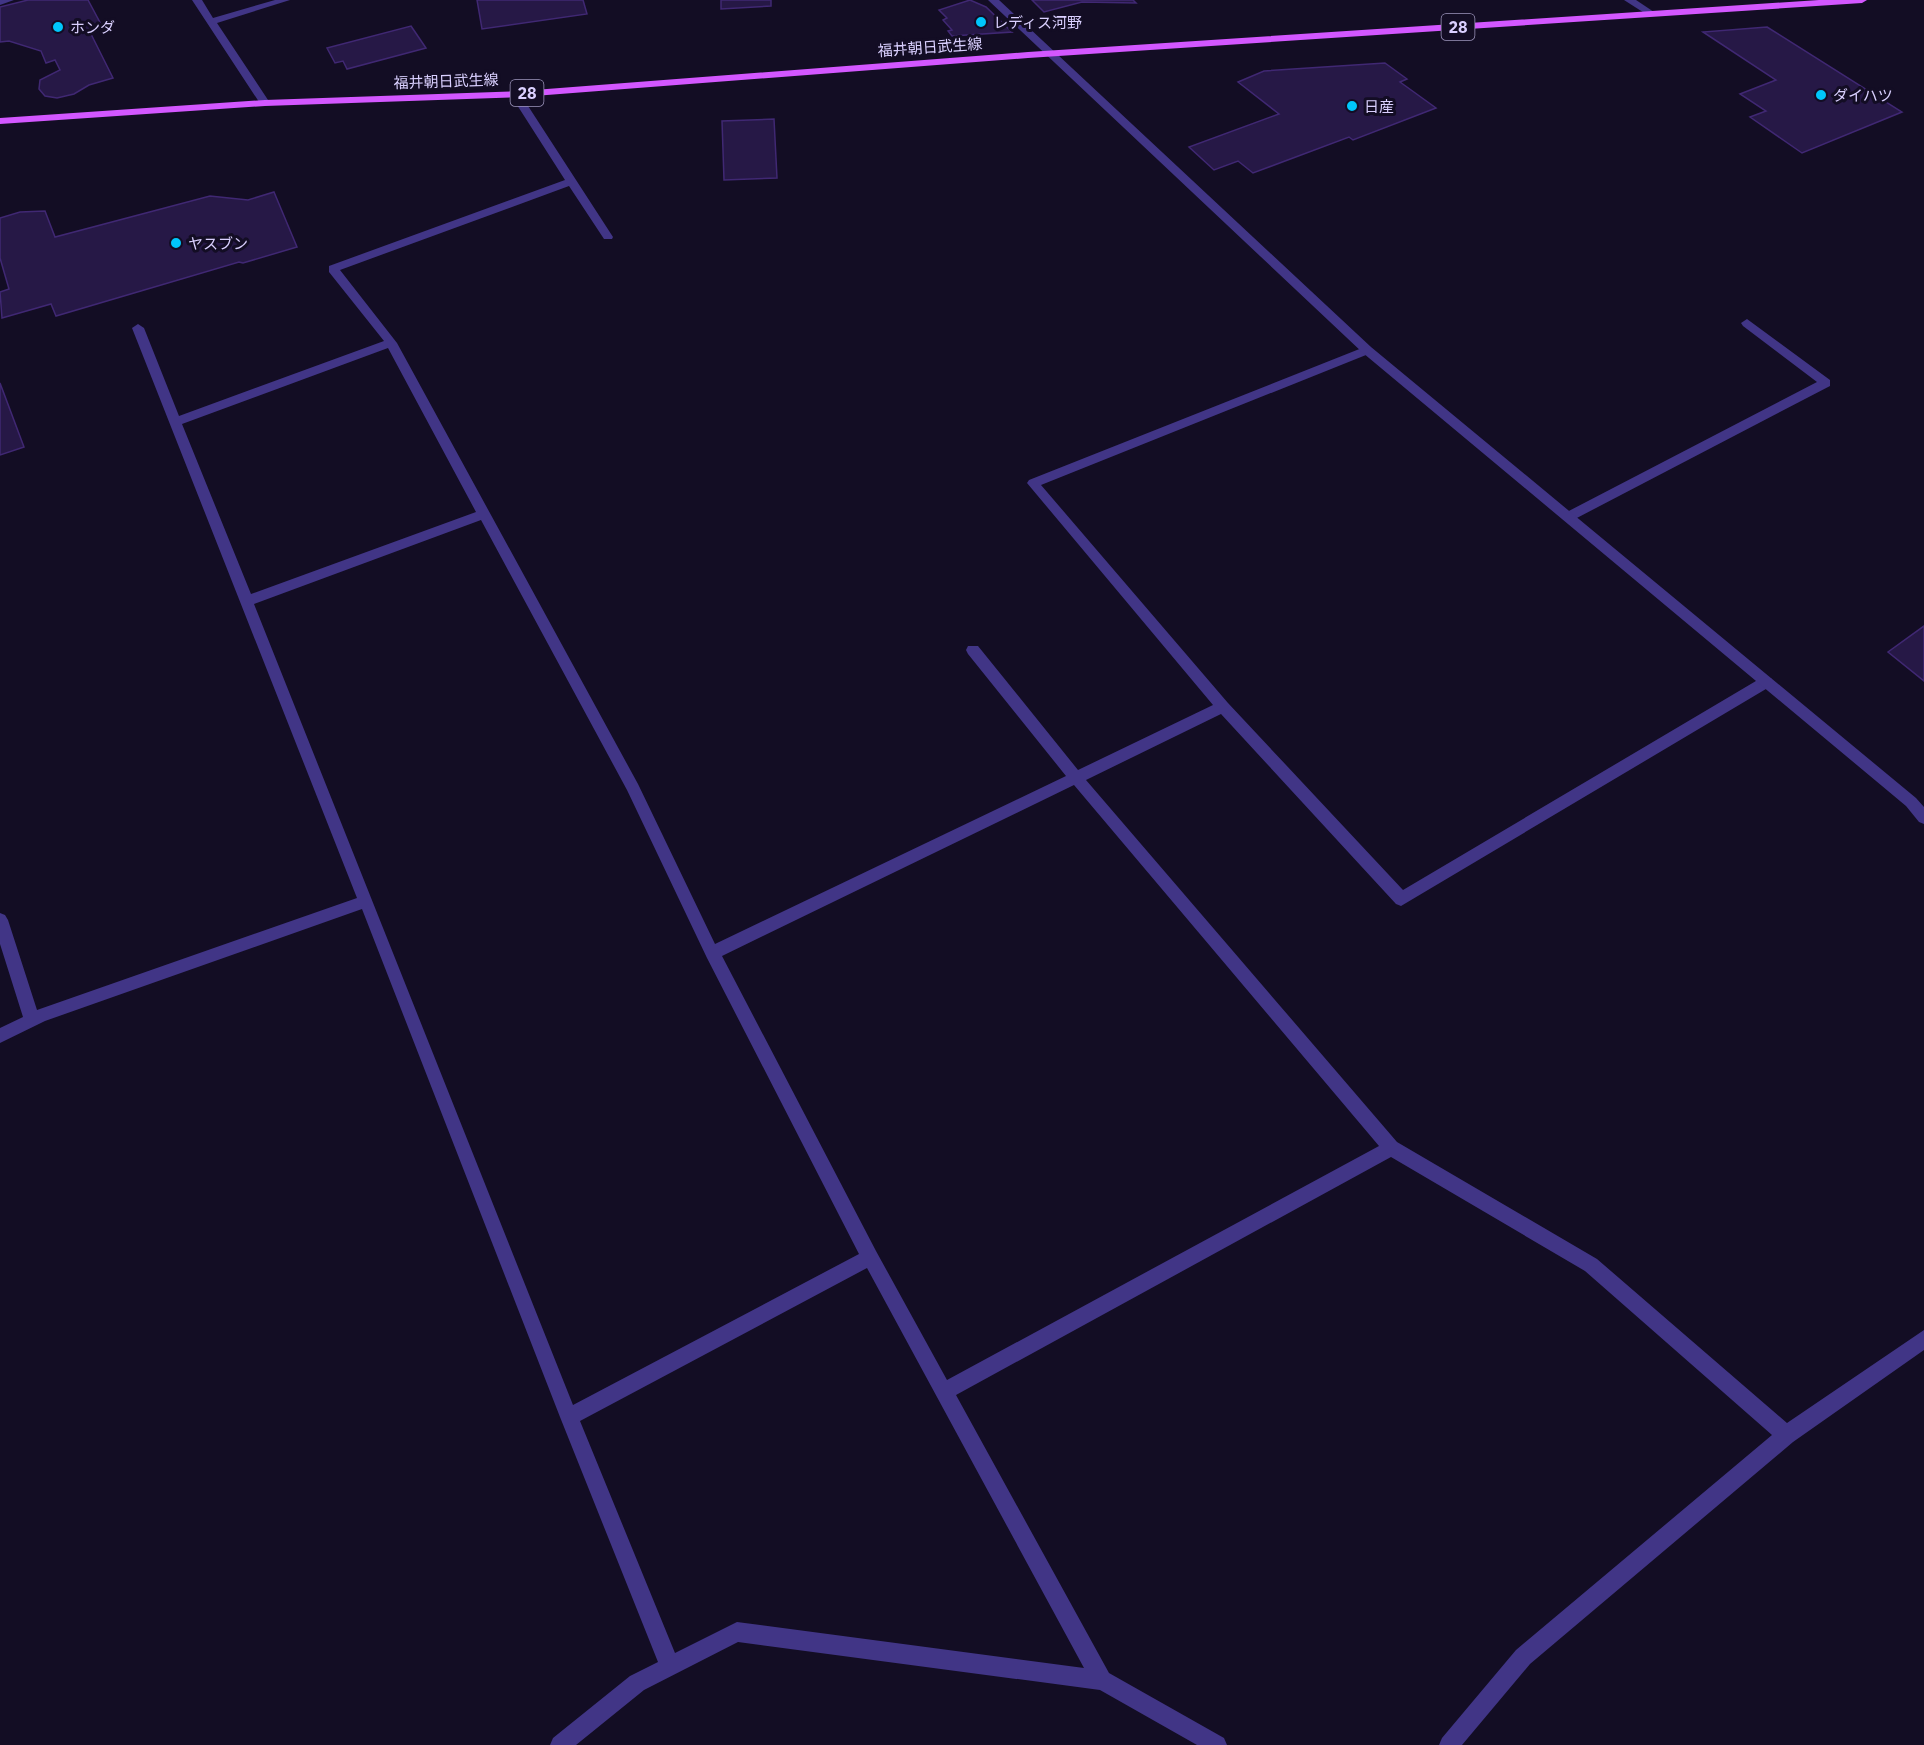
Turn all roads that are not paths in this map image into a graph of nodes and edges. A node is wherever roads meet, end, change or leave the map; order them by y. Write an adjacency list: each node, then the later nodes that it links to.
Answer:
1 (9, 0): 7 (street)
2 (197, 0): 9 (street)
3 (285, 0): 9 (street)
4 (993, 0): 10 (street)
5 (1629, 0): 8 (street)
6 (1862, 0): 8 (main road, 福井朝日武生線 / 28)
7 (0, 2)
8 (1652, 14): 10 (main road, 福井朝日武生線 / 28)
9 (212, 21): 12 (street)
10 (1053, 53): 11 (main road, 福井朝日武生線 / 28); 19 (street)
11 (515, 94): 12 (main road, 福井朝日武生線 / 28); 14 (street)
12 (265, 103): 13 (main road, 福井朝日武生線 / 28)
13 (0, 121)
14 (572, 181): 15 (street); 18 (street)
15 (608, 237)
16 (1747, 323): 22 (street)
17 (138, 328): 20 (street)
18 (391, 343): 20 (street); 21 (street)
19 (1367, 350): 22 (street); 26 (street)
20 (176, 422): 23 (street)
21 (483, 514): 23 (street); 31 (street)
22 (1568, 516): 25 (street)
23 (247, 601): 29 (street)
24 (973, 650): 27 (street)
25 (1766, 682): 26 (street); 28 (street)
26 (1223, 707): 27 (street)
27 (1076, 778): 31 (street); 34 (street)
28 (1924, 818)
29 (366, 901): 32 (street); 38 (street)
30 (0, 920): 32 (street)
31 (711, 953): 35 (street)
32 (32, 1020): 33 (street)
33 (0, 1036)
34 (1391, 1148): 37 (street); 39 (street)
35 (870, 1257): 37 (street); 38 (street)
36 (1924, 1339): 39 (street)
37 (944, 1392): 41 (street)
38 (569, 1416): 40 (street)
39 (1786, 1435): 44 (street)
40 (670, 1666): 41 (street); 42 (street)
41 (1102, 1680): 43 (street)
42 (560, 1745)
43 (1217, 1745)
44 (1449, 1745)

